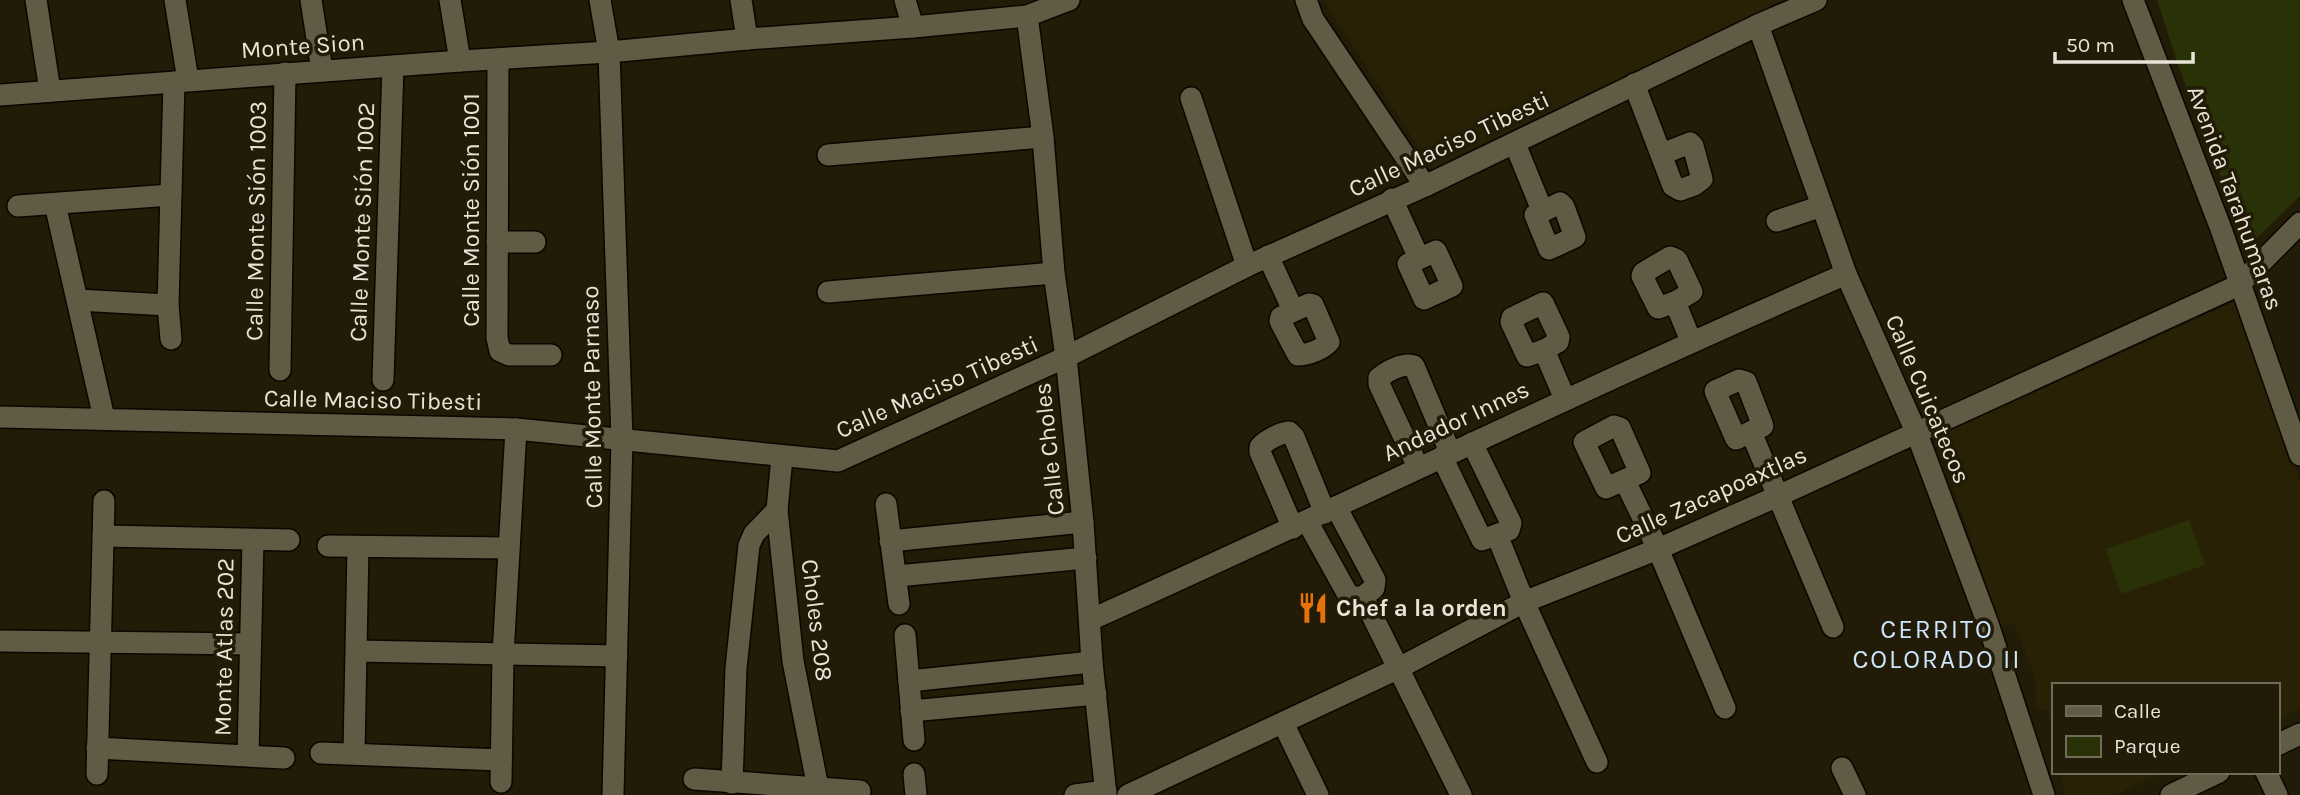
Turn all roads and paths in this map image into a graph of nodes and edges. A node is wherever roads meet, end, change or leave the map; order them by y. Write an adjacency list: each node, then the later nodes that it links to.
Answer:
1 (36, 0): 24 (street)
2 (175, 0): 22 (street)
3 (311, 0): 20 (street)
4 (450, 0): 18 (street)
5 (600, 0): 16 (street, Calle Monte Parnaso)
6 (741, 0): 15 (street)
7 (905, 0): 14 (street)
8 (1069, 0): 12 (street, Monte Sion)
9 (1306, 0): 31 (street)
10 (1816, 0): 13 (street, Calle Maciso Tibesti)
11 (2133, 0): 47 (street, Avenida Tarahumaras)
12 (1039, 8): 14 (street, Monte Sion); 27 (street, Calle Choles)
13 (1758, 25): 23 (street, Calle Maciso Tibesti); 36 (street, Calle Cuicatecos)
14 (913, 27): 15 (street, Monte Sion)
15 (747, 39): 16 (street, Monte Sion)
16 (609, 52): 17 (street, Monte Sion); 66 (street, Calle Monte Parnaso)
17 (498, 59): 18 (street, Monte Sion); 40 (street, Calle Monte Sión 1001)
18 (460, 61): 19 (street, Monte Sion)
19 (393, 66): 20 (street, Monte Sion); 59 (street, Calle Monte Sión 1002)
20 (322, 70): 21 (street, Monte Sion)
21 (285, 73): 22 (street, Monte Sion); 58 (street, Calle Monte Sión 1003)
22 (181, 81): 24 (street, Monte Sion); 32 (street)
23 (1634, 84): 28 (street, Calle Maciso Tibesti); 30 (street)
24 (50, 92): 25 (street, Monte Sion)
25 (0, 95)
26 (1191, 98): 44 (street)
27 (1043, 137): 29 (street); 45 (street, Calle Choles)
28 (1515, 144): 31 (street, Calle Maciso Tibesti); 37 (street)
29 (828, 155)
30 (1662, 155)
31 (1425, 186): 33 (street, Calle Maciso Tibesti)
32 (171, 195): 34 (street); 51 (street)
33 (1392, 199): 42 (street, Calle Maciso Tibesti); 43 (street)
34 (55, 204): 35 (street); 49 (street)
35 (18, 206)
36 (1822, 206): 38 (street); 46 (street, Calle Cuicatecos)
37 (1542, 210)
38 (1777, 221)
39 (2300, 223): 47 (street, Calle Zacapoaxtlas)
40 (497, 242): 41 (street); 56 (street, Calle Monte Sión 1001)
41 (535, 242)
42 (1268, 256): 44 (street, Calle Maciso Tibesti); 52 (street)
43 (1419, 258)
44 (1247, 266): 57 (street, Calle Maciso Tibesti)
45 (1054, 273): 48 (street); 57 (street, Calle Choles)
46 (1846, 274): 54 (street, Andador Innes); 65 (street, Calle Cuicatecos)
47 (2239, 285): 65 (street, Calle Zacapoaxtlas); 69 (street, Avenida Tarahumaras)
48 (828, 292)
49 (78, 300): 51 (street); 62 (street)
50 (1675, 302): 54 (street)
51 (169, 305): 53 (street)
52 (1293, 310)
53 (171, 339)
54 (1691, 341): 60 (street, Andador Innes)
55 (1544, 350): 60 (street)
56 (551, 355)
57 (1066, 357): 70 (street, Calle Maciso Tibesti); 78 (street, Calle Choles)
58 (280, 370)
59 (383, 380)
60 (1565, 399): 67 (street, Andador Innes)
61 (0, 417): 62 (street, Calle Maciso Tibesti)
62 (104, 418): 63 (street, Calle Maciso Tibesti)
63 (516, 429): 66 (street, Calle Maciso Tibesti); 86 (street)
64 (1751, 432): 73 (street)
65 (1917, 434): 73 (street, Calle Zacapoaxtlas); 135 (street, Calle Cuicatecos)
66 (622, 439): 70 (street, Calle Maciso Tibesti); 101 (street, Calle Monte Parnaso)
67 (1472, 443): 68 (street, Andador Innes); 79 (street)
68 (1446, 455): 71 (street, Andador Innes); 71 (street); 79 (street)
69 (2300, 455)
70 (782, 457): 76 (street, Choles 208)
71 (1418, 467): 77 (street, Andador Innes)
72 (1625, 481): 87 (street)
73 (1778, 496): 87 (street, Calle Zacapoaxtlas); 94 (street)
74 (104, 502): 80 (street)
75 (886, 504): 83 (street)
76 (778, 510): 125 (street); 126 (street, Choles 208)
77 (1315, 517): 90 (street); 90 (street); 93 (street, Andador Innes)
78 (1083, 522): 83 (street); 88 (street, Calle Choles)
79 (1497, 535): 91 (street)
80 (103, 536): 81 (street); 97 (street)
81 (253, 540): 82 (street); 98 (street, Monte Atlas 202)
82 (289, 540)
83 (890, 541): 89 (street)
84 (328, 545): 85 (street)
85 (358, 547): 86 (street); 99 (street)
86 (509, 548): 100 (street)
87 (1658, 549): 91 (street, Calle Zacapoaxtlas); 106 (street)
88 (1086, 558): 89 (street); 93 (street, Calle Choles)
89 (897, 576): 92 (street)
90 (1363, 597): 103 (street)
91 (1524, 602): 103 (street, Calle Zacapoaxtlas); 118 (street)
92 (899, 604)
93 (1090, 620): 102 (street, Calle Choles)
94 (1833, 627)
95 (905, 635): 104 (street)
96 (0, 641): 97 (street)
97 (100, 642): 98 (street); 112 (street)
98 (250, 644): 115 (street, Monte Atlas 202)
99 (357, 651): 100 (street); 114 (street)
100 (503, 655): 101 (street); 117 (street)
101 (617, 656): 129 (street, Calle Monte Parnaso)
102 (1092, 662): 104 (street); 105 (street, Calle Choles)
103 (1397, 669): 108 (street, Calle Zacapoaxtlas); 133 (street)
104 (909, 681): 107 (street)
105 (1097, 694): 107 (street); 128 (street, Calle Choles)
106 (1725, 708)
107 (911, 711): 110 (street)
108 (1283, 723): 131 (street, Calle Zacapoaxtlas); 132 (street)
109 (2300, 734): 111 (street)
110 (914, 740)
111 (2279, 744)
112 (97, 748): 115 (street); 120 (street)
113 (321, 752): 114 (street)
114 (354, 753): 117 (street)
115 (248, 755): 116 (street)
116 (284, 758)
117 (501, 760): 124 (street)
118 (1597, 762)
119 (1842, 768): 134 (street)
120 (97, 774)
121 (2215, 774): 136 (street)
122 (2267, 774): 137 (street)
123 (694, 779): 125 (street)
124 (501, 782)
125 (732, 783): 126 (street)
126 (818, 788): 127 (street)
127 (860, 791)
128 (1106, 793): 130 (street)
129 (614, 795)
130 (1075, 795)
131 (1128, 795)
132 (1318, 795)
133 (1461, 795)
134 (1855, 795)
135 (2044, 795)
136 (2171, 795)
137 (2277, 795)

